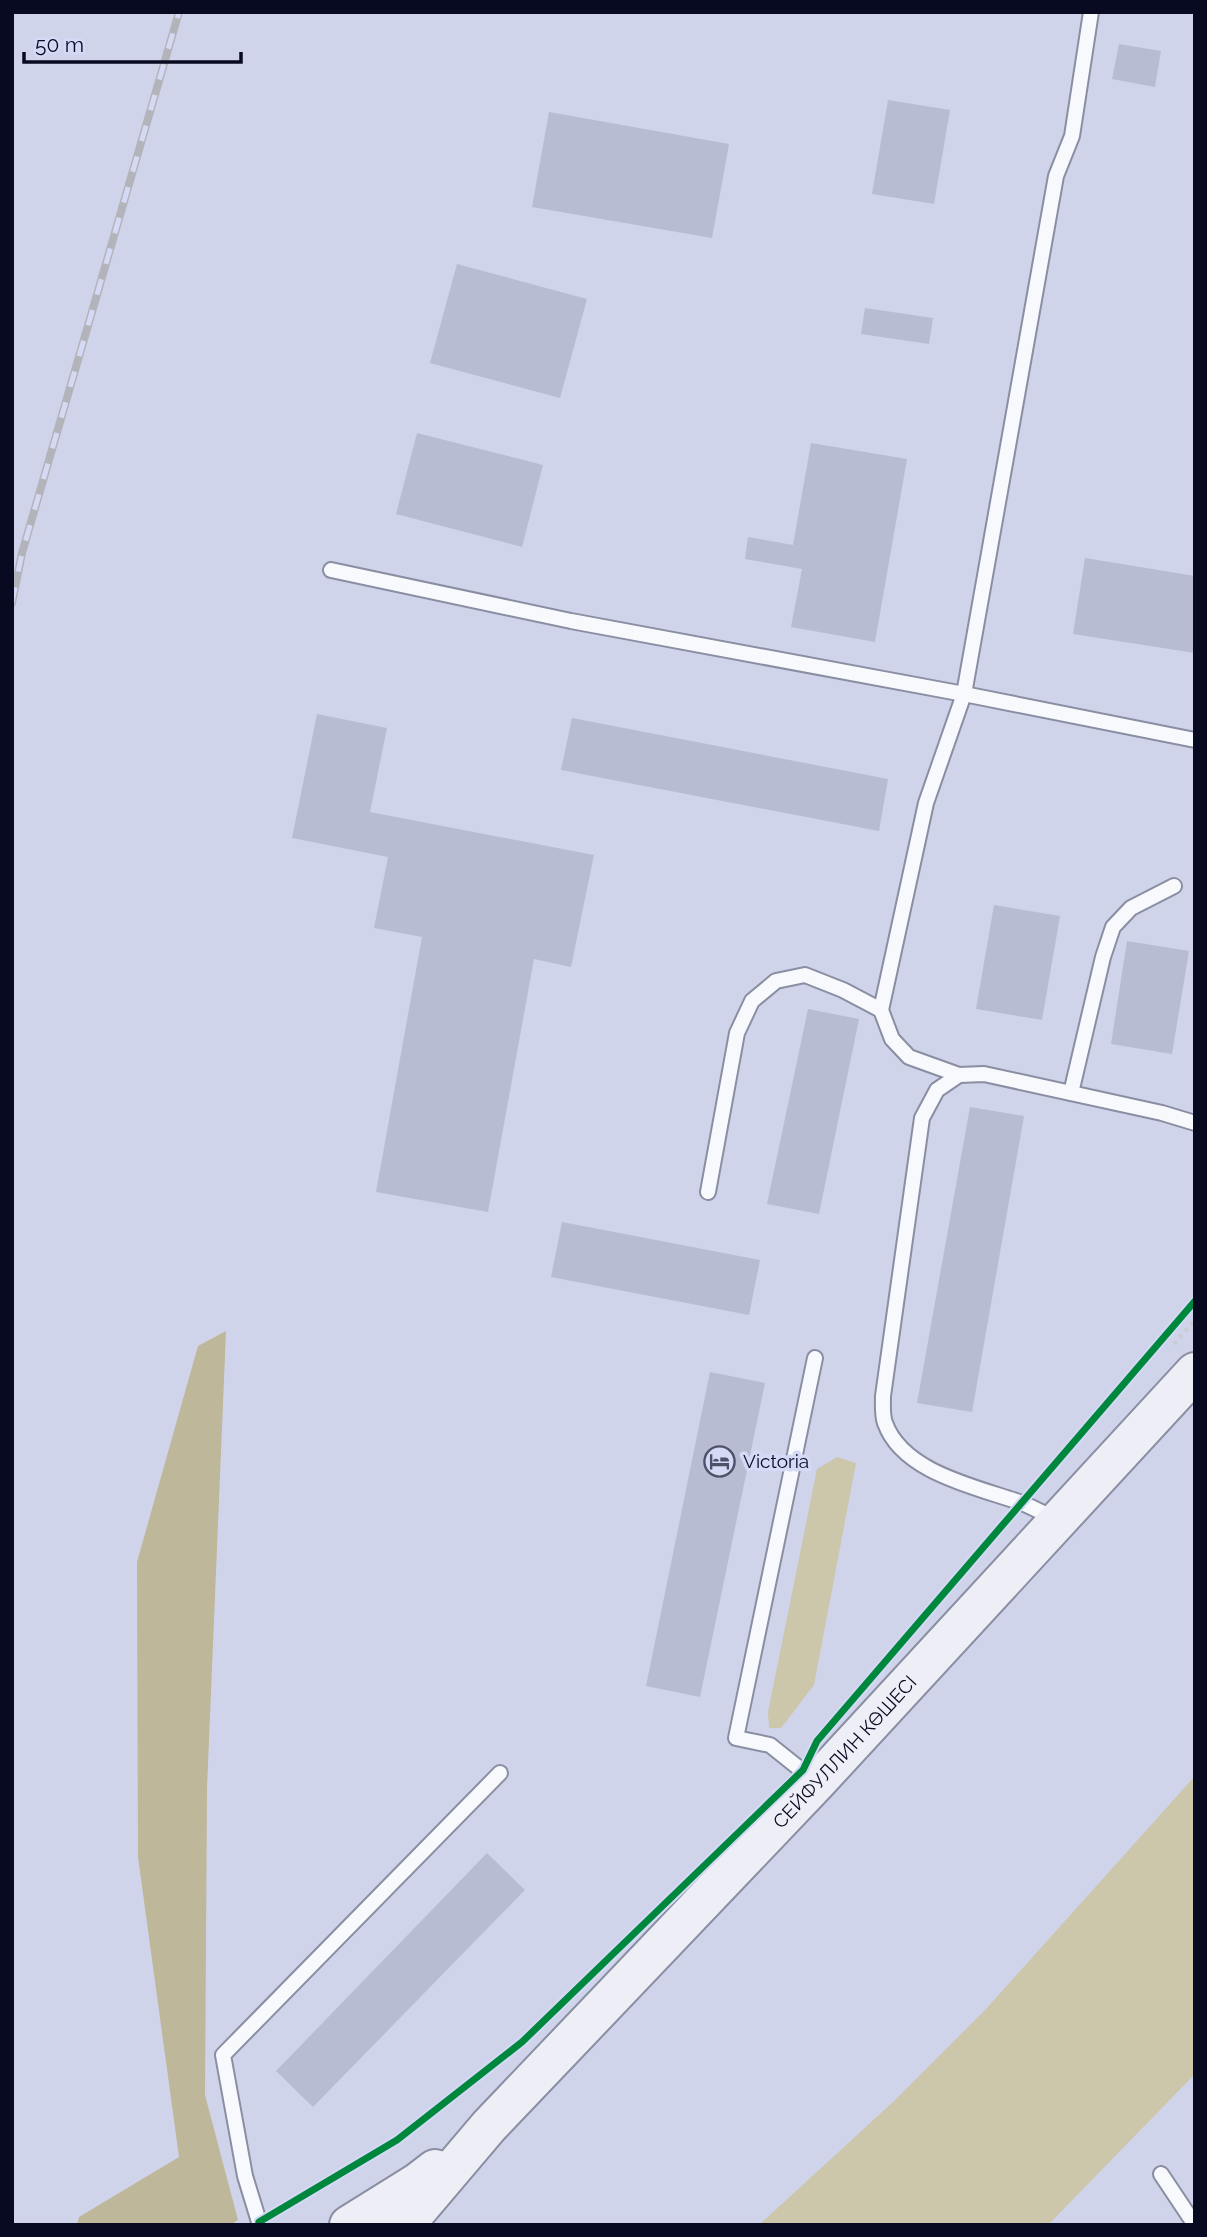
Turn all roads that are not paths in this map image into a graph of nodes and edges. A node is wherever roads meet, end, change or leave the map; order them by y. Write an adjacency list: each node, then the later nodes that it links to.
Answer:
1 (1091, 12): 3 (lane)
2 (331, 570): 3 (lane)
3 (964, 694): 4 (lane); 6 (lane)
4 (1195, 740)
5 (1174, 886): 8 (lane)
6 (881, 1010): 7 (lane); 10 (lane)
7 (959, 1075): 8 (lane); 13 (lane)
8 (1072, 1093): 9 (lane)
9 (1195, 1123)
10 (708, 1192)
11 (814, 1357): 15 (lane)
12 (1195, 1372): 13 (main road, СЕЙФУЛЛИН КӨШЕСІ)
13 (1058, 1520): 15 (main road, СЕЙФУЛЛИН КӨШЕСІ)
14 (500, 1773): 18 (lane)
15 (816, 1783): 16 (main road, СЕЙФУЛЛИН КӨШЕСІ)
16 (489, 2126): 19 (main road); 20 (main road)
17 (1161, 2174): 21 (lane)
18 (260, 2225)
19 (349, 2225)
20 (405, 2225)
21 (1195, 2225)

